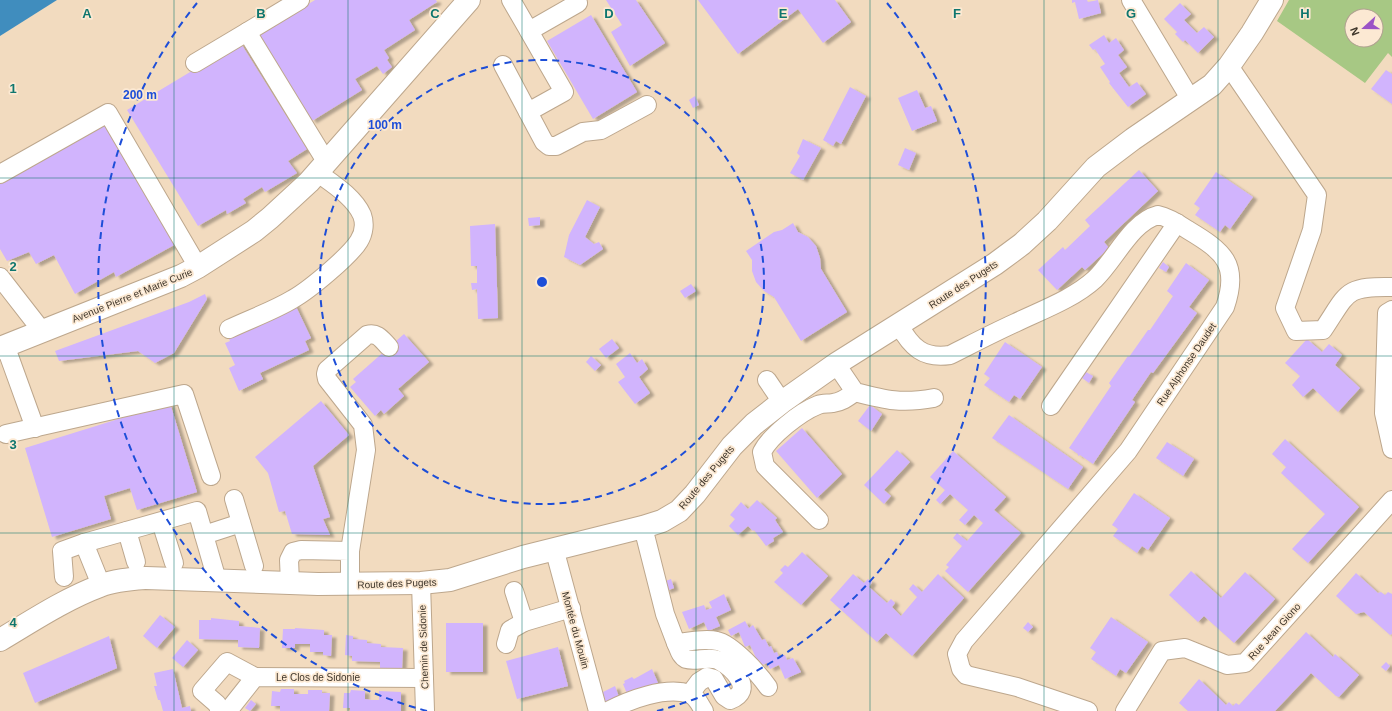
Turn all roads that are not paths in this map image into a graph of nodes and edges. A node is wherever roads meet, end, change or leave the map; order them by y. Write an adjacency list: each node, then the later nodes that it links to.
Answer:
1 (300, 0): 8 (street)
2 (469, 0): 15 (main road, Avenue Pierre et Marie Curie)
3 (1130, 0): 12 (street)
4 (1272, 0): 11 (main road, Route des Pugets)
5 (578, 3): 7 (street)
6 (514, 4): 7 (street)
7 (529, 30): 14 (street)
8 (247, 32): 9 (street); 15 (street)
9 (195, 63)
10 (503, 65): 14 (street)
11 (1229, 66): 12 (main road, Route des Pugets); 20 (street)
12 (1191, 100): 22 (main road, Route des Pugets)
13 (647, 106): 14 (street)
14 (528, 112)
15 (326, 173): 18 (main road, Avenue Pierre et Marie Curie); 23 (street)
16 (0, 174): 18 (street)
17 (1177, 223): 22 (street, Rue Alphonse Daudet); 32 (street); 73 (street, Rue Alphonse Daudet)
18 (198, 267): 24 (main road, Avenue Pierre et Marie Curie)
19 (0, 277): 24 (street)
20 (1392, 287)
21 (1392, 310): 35 (street)
22 (899, 325): 27 (main road, Route des Pugets)
23 (229, 329)
24 (42, 331): 25 (main road, Avenue Pierre et Marie Curie)
25 (3, 347): 33 (street)
26 (389, 347): 47 (street)
27 (836, 364): 29 (street); 31 (main road, Route des Pugets)
28 (767, 380): 31 (street)
29 (855, 392): 30 (street); 39 (street)
30 (934, 398)
31 (782, 402): 42 (main road, Route des Pugets)
32 (1051, 406)
33 (35, 428): 34 (street); 36 (street)
34 (6, 434)
35 (1392, 449)
36 (211, 476)
37 (234, 499): 41 (street)
38 (1392, 500): 74 (street, Rue Jean Giono)
39 (819, 520)
40 (161, 522): 43 (street); 44 (street); 49 (street)
41 (241, 523): 44 (street); 50 (street)
42 (643, 527): 46 (main road, Route des Pugets); 61 (street)
43 (127, 531): 45 (street); 48 (street)
44 (204, 535): 52 (street)
45 (84, 543): 51 (street); 56 (street)
46 (554, 548): 54 (main road, Route des Pugets); 58 (street, Montée du Moulin)
47 (350, 551): 53 (street); 55 (street)
48 (136, 562)
49 (174, 563)
50 (254, 566)
51 (64, 576)
52 (217, 580): 53 (main road, Route des Pugets); 56 (main road, Route des Pugets)
53 (290, 583): 55 (main road, Route des Pugets)
54 (421, 583): 55 (main road, Route des Pugets); 64 (street, Chemin de Sidonie)
55 (350, 584)
56 (101, 585): 60 (main road, Route des Pugets)
57 (514, 591): 59 (street)
58 (571, 608): 59 (street); 70 (street, Montée du Moulin)
59 (524, 622): 62 (street)
60 (0, 640)
61 (676, 643): 65 (street); 66 (street)
62 (506, 644)
63 (255, 677): 64 (street, Le Clos de Sidonie); 67 (street); 68 (street)
64 (424, 678): 69 (street, Chemin de Sidonie)
65 (768, 687)
66 (690, 694): 71 (street); 72 (street)
67 (220, 711)
68 (228, 711)
69 (425, 711)
70 (598, 711)
71 (608, 711)
72 (704, 711)
73 (1088, 711)
74 (1125, 711)

